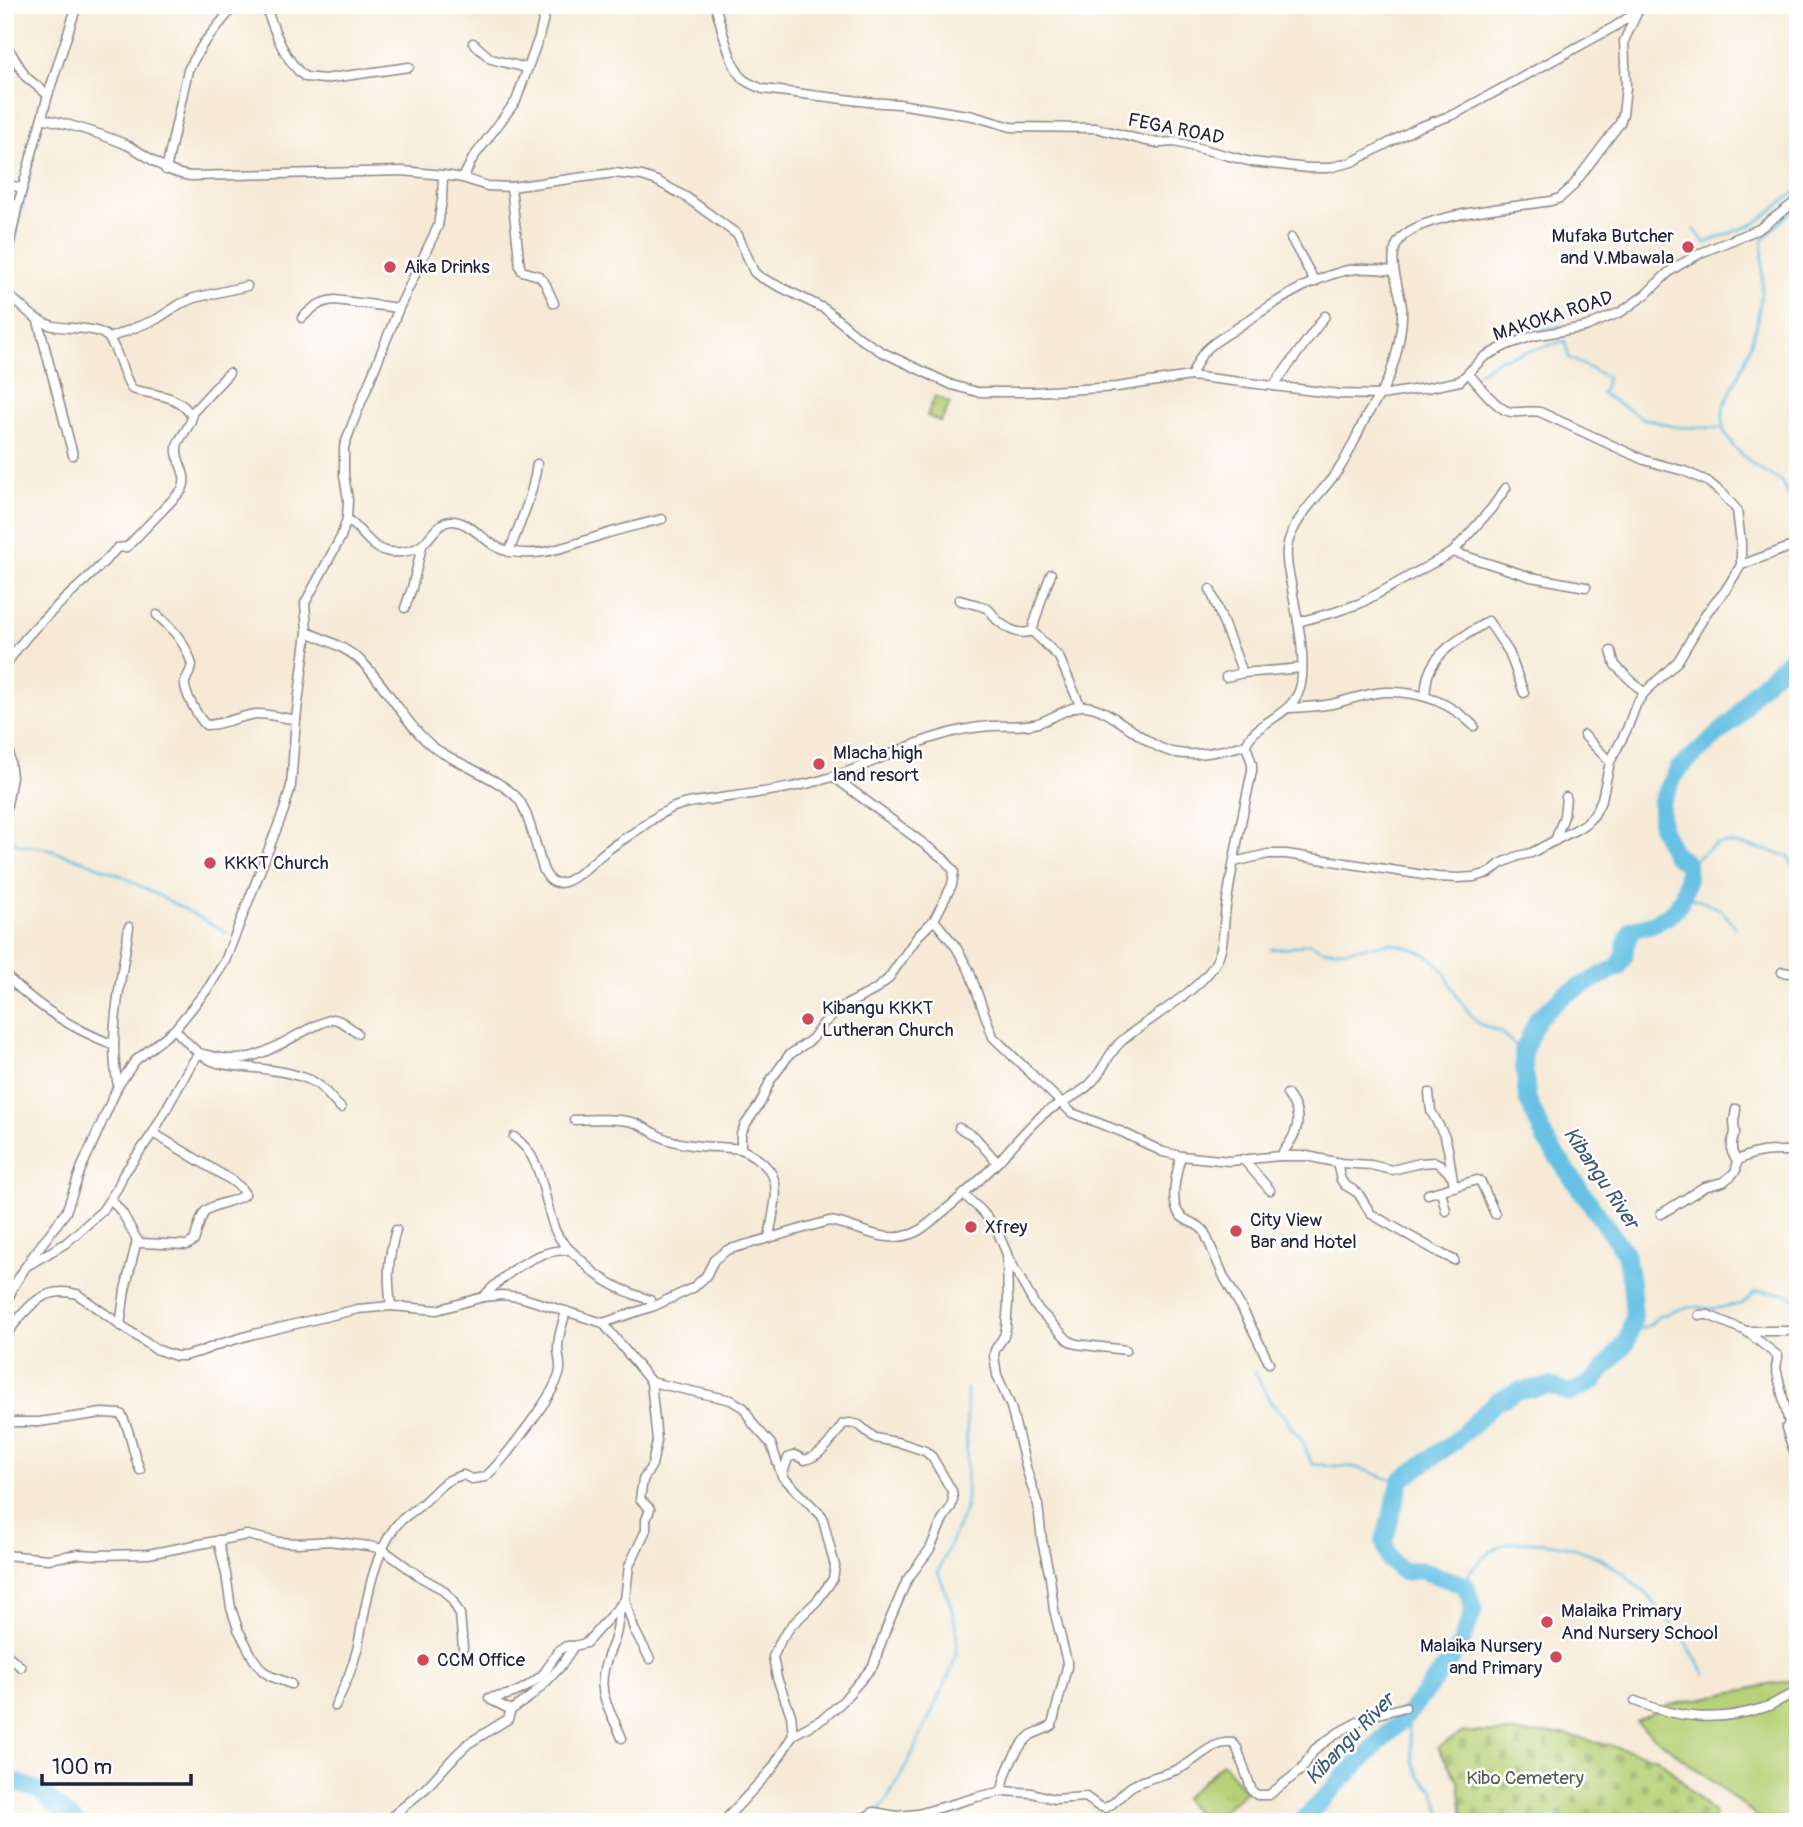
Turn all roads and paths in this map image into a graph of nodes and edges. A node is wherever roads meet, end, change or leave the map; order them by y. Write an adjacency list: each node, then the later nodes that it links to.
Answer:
1 (77, 5): 12 (street)
2 (235, 5): 14 (street)
3 (265, 5): 10 (street)
4 (547, 5): 11 (street)
5 (715, 5): 7 (street, FEGA ROAD)
6 (1647, 5): 7 (street, FEGA ROAD)
7 (1637, 13): 25 (street)
8 (5, 43): 12 (street)
9 (473, 43): 11 (street)
10 (409, 67)
11 (527, 68): 16 (street)
12 (48, 95): 13 (street)
13 (42, 118): 14 (street); 19 (street)
14 (166, 170): 15 (street, MAKOKA ROAD)
15 (443, 175): 16 (street, MAKOKA ROAD); 30 (street)
16 (463, 178): 18 (street, MAKOKA ROAD)
17 (5, 184): 19 (street)
18 (511, 187): 29 (street); 37 (street, MAKOKA ROAD)
19 (22, 188): 24 (street)
20 (1798, 200): 21 (street, MAKOKA ROAD)
21 (1789, 206): 22 (street); 36 (street, MAKOKA ROAD)
22 (1798, 212)
23 (1291, 238): 26 (street)
24 (5, 266)
25 (1394, 271): 26 (street); 39 (street)
26 (1315, 282): 37 (street)
27 (247, 286): 34 (street)
28 (5, 293): 33 (street)
29 (554, 303)
30 (399, 308): 32 (street); 44 (street)
31 (1325, 316): 38 (street)
32 (302, 318)
33 (38, 321): 34 (street); 41 (street)
34 (109, 338): 40 (street)
35 (229, 373): 40 (street)
36 (1469, 374): 39 (street, MAKOKA ROAD); 50 (street)
37 (1191, 376): 38 (street, MAKOKA ROAD)
38 (1274, 385): 39 (street, MAKOKA ROAD)
39 (1381, 395): 57 (street)
40 (191, 414): 61 (street)
41 (73, 455)
42 (537, 464): 48 (street)
43 (1506, 488): 49 (street)
44 (347, 519): 47 (street); 59 (street)
45 (662, 519): 48 (street)
46 (1798, 544): 50 (street)
47 (422, 546): 48 (street); 55 (street)
48 (509, 552)
49 (1453, 552): 52 (street); 57 (street)
50 (1741, 565): 66 (street)
51 (1051, 574): 58 (street)
52 (1586, 587)
53 (1210, 589): 63 (street)
54 (959, 600): 58 (street)
55 (405, 608)
56 (157, 615): 70 (street)
57 (1298, 622): 62 (street)
58 (1032, 631): 68 (street)
59 (307, 632): 70 (street); 76 (street)
60 (1611, 651): 66 (street)
61 (5, 667)
62 (1302, 668): 63 (street); 69 (street)
63 (1244, 673): 64 (street)
64 (1226, 677)
65 (1524, 693): 67 (street)
66 (1644, 693): 75 (street)
67 (1425, 696): 69 (street); 72 (street)
68 (1080, 705): 74 (street); 76 (street)
69 (1288, 708): 74 (street)
70 (296, 719): 86 (street)
71 (5, 720): 78 (street)
72 (1474, 726)
73 (1584, 735): 75 (street)
74 (1245, 745): 80 (street)
75 (1610, 762): 79 (street)
76 (834, 776): 81 (street)
77 (1566, 797): 79 (street)
78 (5, 816)
79 (1555, 841): 80 (street)
80 (1234, 862): 93 (street)
81 (934, 920): 93 (street); 100 (street)
82 (129, 927): 88 (street)
83 (1782, 972): 84 (street)
84 (1798, 974)
85 (5, 975): 88 (street)
86 (175, 1029): 89 (street); 90 (street)
87 (357, 1033): 89 (street)
88 (114, 1045): 90 (street)
89 (199, 1053): 94 (street); 98 (street)
90 (118, 1086): 124 (street)
91 (1429, 1093): 108 (street)
92 (1287, 1094): 103 (street)
93 (1060, 1102): 102 (street); 106 (street)
94 (341, 1108)
95 (1736, 1109): 105 (street)
96 (574, 1120): 100 (street)
97 (959, 1128): 106 (street)
98 (153, 1133): 114 (street); 120 (street)
99 (514, 1137): 121 (street)
100 (741, 1149): 119 (street)
101 (1798, 1151): 105 (street)
102 (1181, 1156): 104 (street); 137 (street)
103 (1280, 1156): 104 (street); 107 (street)
104 (1243, 1159): 110 (street)
105 (1737, 1161): 117 (street)
106 (997, 1162): 113 (street)
107 (1337, 1162): 108 (street); 123 (street)
108 (1451, 1175): 109 (street)
109 (1454, 1187): 111 (street); 116 (street)
110 (1270, 1190)
111 (1441, 1191): 112 (street); 115 (street)
112 (1428, 1194)
113 (964, 1195): 119 (street); 122 (street)
114 (111, 1199): 120 (street); 124 (street)
115 (1446, 1211)
116 (1495, 1214)
117 (1661, 1214)
118 (396, 1230): 127 (street)
119 (769, 1238): 131 (street)
120 (137, 1240): 132 (street)
121 (569, 1250): 125 (street); 126 (street)
122 (1007, 1254): 136 (street); 160 (street)
123 (1454, 1260)
124 (25, 1267): 128 (street)
125 (483, 1297): 127 (street); 129 (street)
126 (650, 1300)
127 (391, 1306): 132 (street)
128 (5, 1308)
129 (566, 1311): 131 (street); 144 (street)
130 (1699, 1315): 133 (street)
131 (603, 1323): 138 (street)
132 (120, 1326): 135 (street)
133 (1746, 1331): 134 (street); 140 (street)
134 (1798, 1331)
135 (5, 1336)
136 (1126, 1350)
137 (1269, 1363)
138 (651, 1382): 142 (street); 146 (street)
139 (5, 1422): 141 (street)
140 (1798, 1454)
141 (140, 1470)
142 (782, 1476): 158 (street); 158 (street)
143 (218, 1540): 144 (street); 145 (street); 152 (street)
144 (382, 1549): 148 (street); 155 (street)
145 (5, 1555)
146 (625, 1600): 147 (street); 150 (street); 159 (street)
147 (574, 1646): 157 (street); 157 (street)
148 (463, 1648)
149 (5, 1653): 151 (street)
150 (650, 1659)
151 (20, 1667)
152 (291, 1684)
153 (1798, 1693): 154 (street)
154 (1635, 1701)
155 (335, 1706)
156 (1405, 1707): 160 (street)
157 (511, 1710): 161 (street)
158 (793, 1735): 162 (street)
159 (622, 1738)
160 (1003, 1791): 163 (street)
161 (384, 1822)
162 (723, 1822)
163 (858, 1822)

